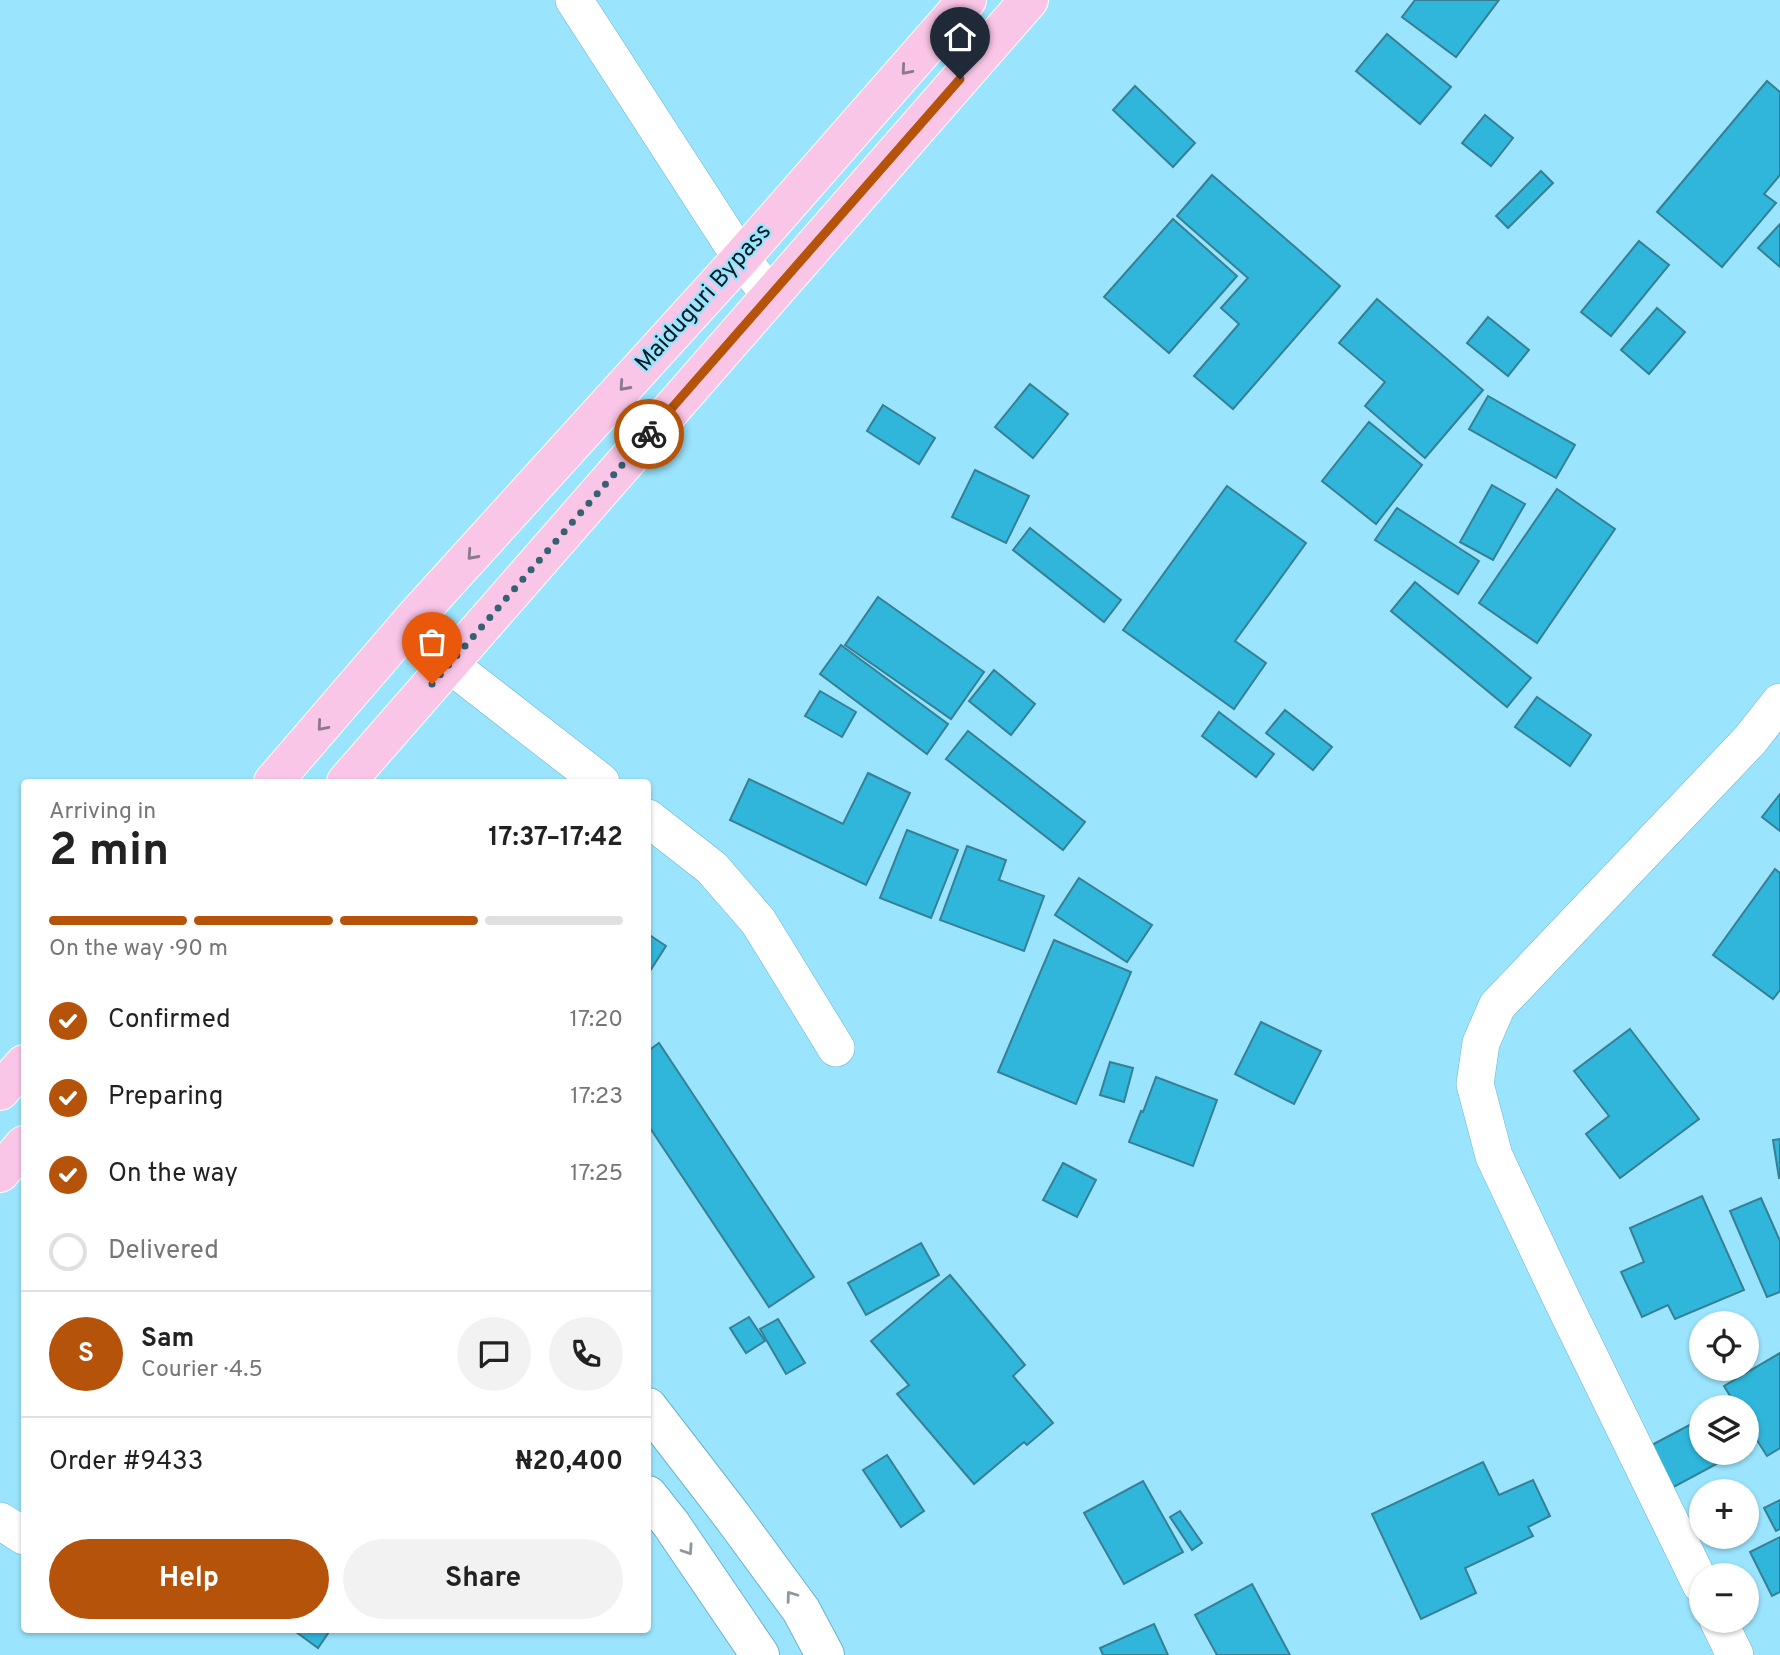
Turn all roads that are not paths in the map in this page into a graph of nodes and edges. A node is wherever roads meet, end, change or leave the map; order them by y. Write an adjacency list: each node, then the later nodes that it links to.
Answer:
1 (574, 0): 4 (street)
2 (967, 0): 4 (highway, Maiduguri Bypass, one-way to 4)
3 (1029, 0): 5 (highway, Maiduguri Bypass)
4 (741, 258): 5 (street); 9 (highway, Maiduguri Bypass, one-way to 9)
5 (769, 295): 6 (highway, Maiduguri Bypass)
6 (449, 664): 8 (highway, Maiduguri Bypass); 10 (street)
7 (1780, 702): 22 (street)
8 (355, 776)
9 (276, 779)
10 (597, 779)
11 (651, 820): 12 (street)
12 (836, 1048)
13 (21, 1067): 14 (highway)
14 (0, 1091)
15 (21, 1148): 16 (highway)
16 (0, 1173)
17 (651, 1411): 21 (street)
18 (651, 1499): 23 (street, one-way to 23)
19 (0, 1521): 20 (street)
20 (21, 1534)
21 (757, 1549): 23 (street); 26 (street, one-way to 21)
22 (1690, 1563)
23 (711, 1583): 25 (street)
24 (1724, 1633): 27 (street)
25 (760, 1655)
26 (825, 1655)
27 (1735, 1655)

